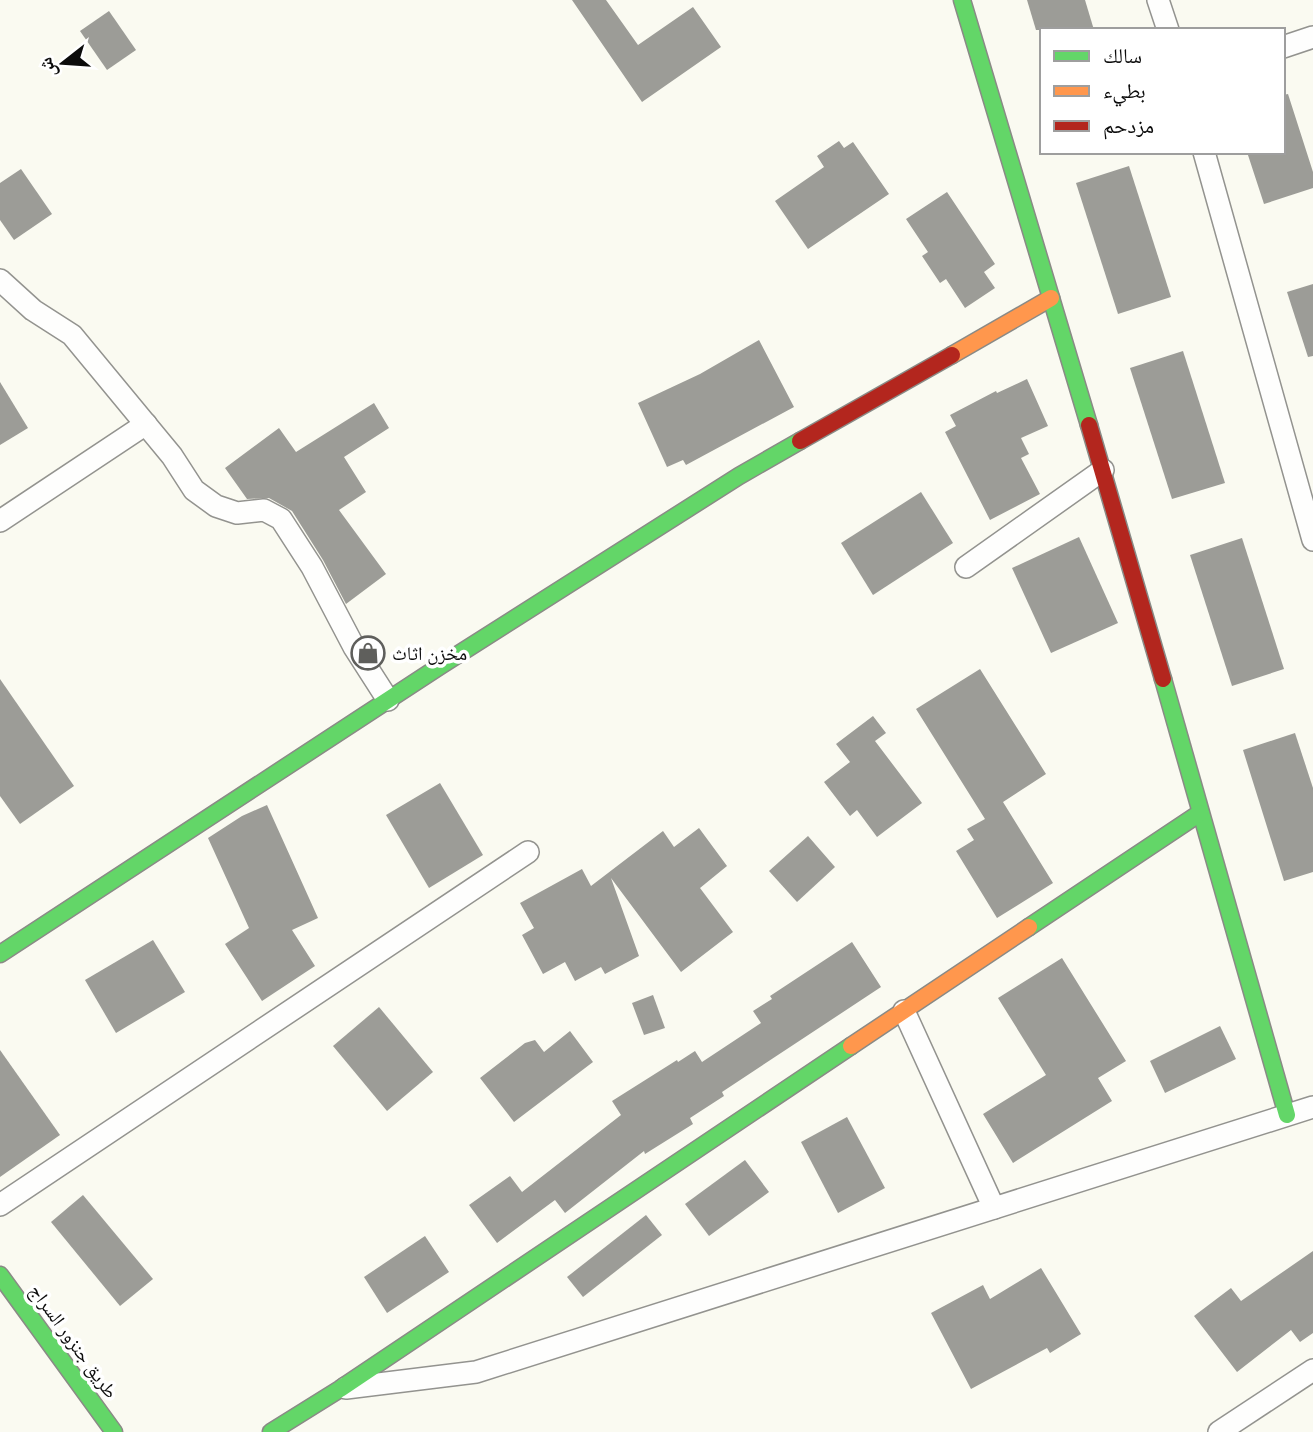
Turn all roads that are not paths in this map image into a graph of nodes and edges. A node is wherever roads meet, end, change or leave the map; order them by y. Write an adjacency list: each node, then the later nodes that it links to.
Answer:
1 (962, 0): 8 (street)
2 (1158, 0): 3 (street)
3 (1167, 28)
4 (1313, 37): 5 (street)
5 (1285, 46)
6 (1205, 154): 12 (street)
7 (0, 280): 9 (street)
8 (1051, 298): 10 (street); 14 (street)
9 (146, 424): 11 (street); 14 (street)
10 (1103, 470): 13 (street); 15 (street)
11 (0, 521)
12 (1313, 540)
13 (966, 566)
14 (388, 700): 17 (street)
15 (1200, 813): 18 (street); 20 (street)
16 (528, 852): 21 (street)
17 (0, 954)
18 (904, 1011): 22 (street); 25 (street)
19 (1313, 1107): 20 (street)
20 (1287, 1115): 22 (street)
21 (0, 1205)
22 (994, 1208): 25 (street)
23 (3, 1286): 26 (street, طريق جنزور السراج)
24 (1313, 1370): 28 (street)
25 (340, 1389): 27 (street)
26 (114, 1432)
27 (271, 1432)
28 (1219, 1432)

